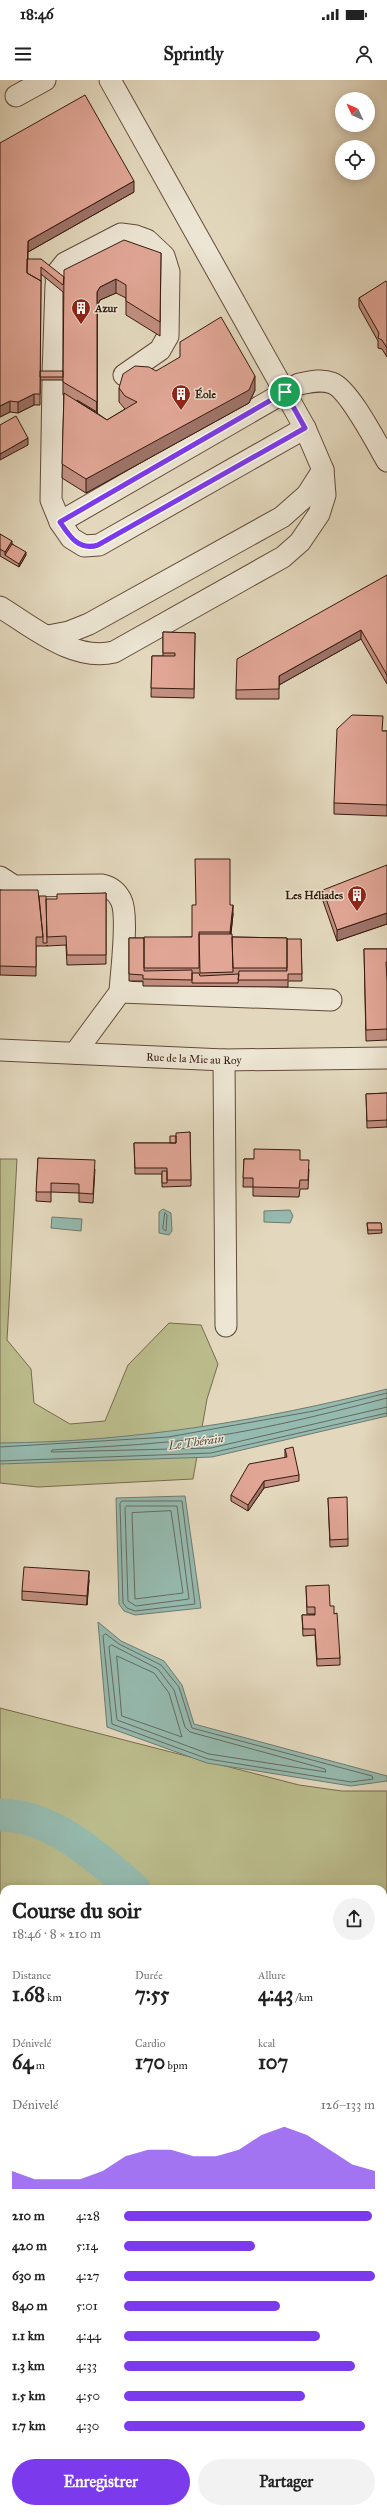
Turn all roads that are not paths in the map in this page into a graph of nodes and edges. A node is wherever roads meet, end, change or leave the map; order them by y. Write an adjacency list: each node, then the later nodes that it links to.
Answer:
1 (45, 80): 3 (street)
2 (110, 80): 5 (street)
3 (16, 96)
4 (124, 375): 9 (street)
5 (285, 392): 6 (street); 7 (street); 9 (street)
6 (305, 428): 8 (street); 9 (street)
7 (387, 461)
8 (323, 470): 11 (street); 11 (street)
9 (60, 522)
10 (0, 607): 11 (street)
11 (48, 636)
12 (0, 877): 13 (street)
13 (120, 992): 14 (street); 16 (street)
14 (331, 1000)
15 (0, 1050): 16 (street, Rue de la Mie au Roy)
16 (75, 1054): 18 (street, Rue de la Mie au Roy)
17 (387, 1058): 18 (street, Rue de la Mie au Roy)
18 (224, 1060): 19 (street)
19 (226, 1326)

